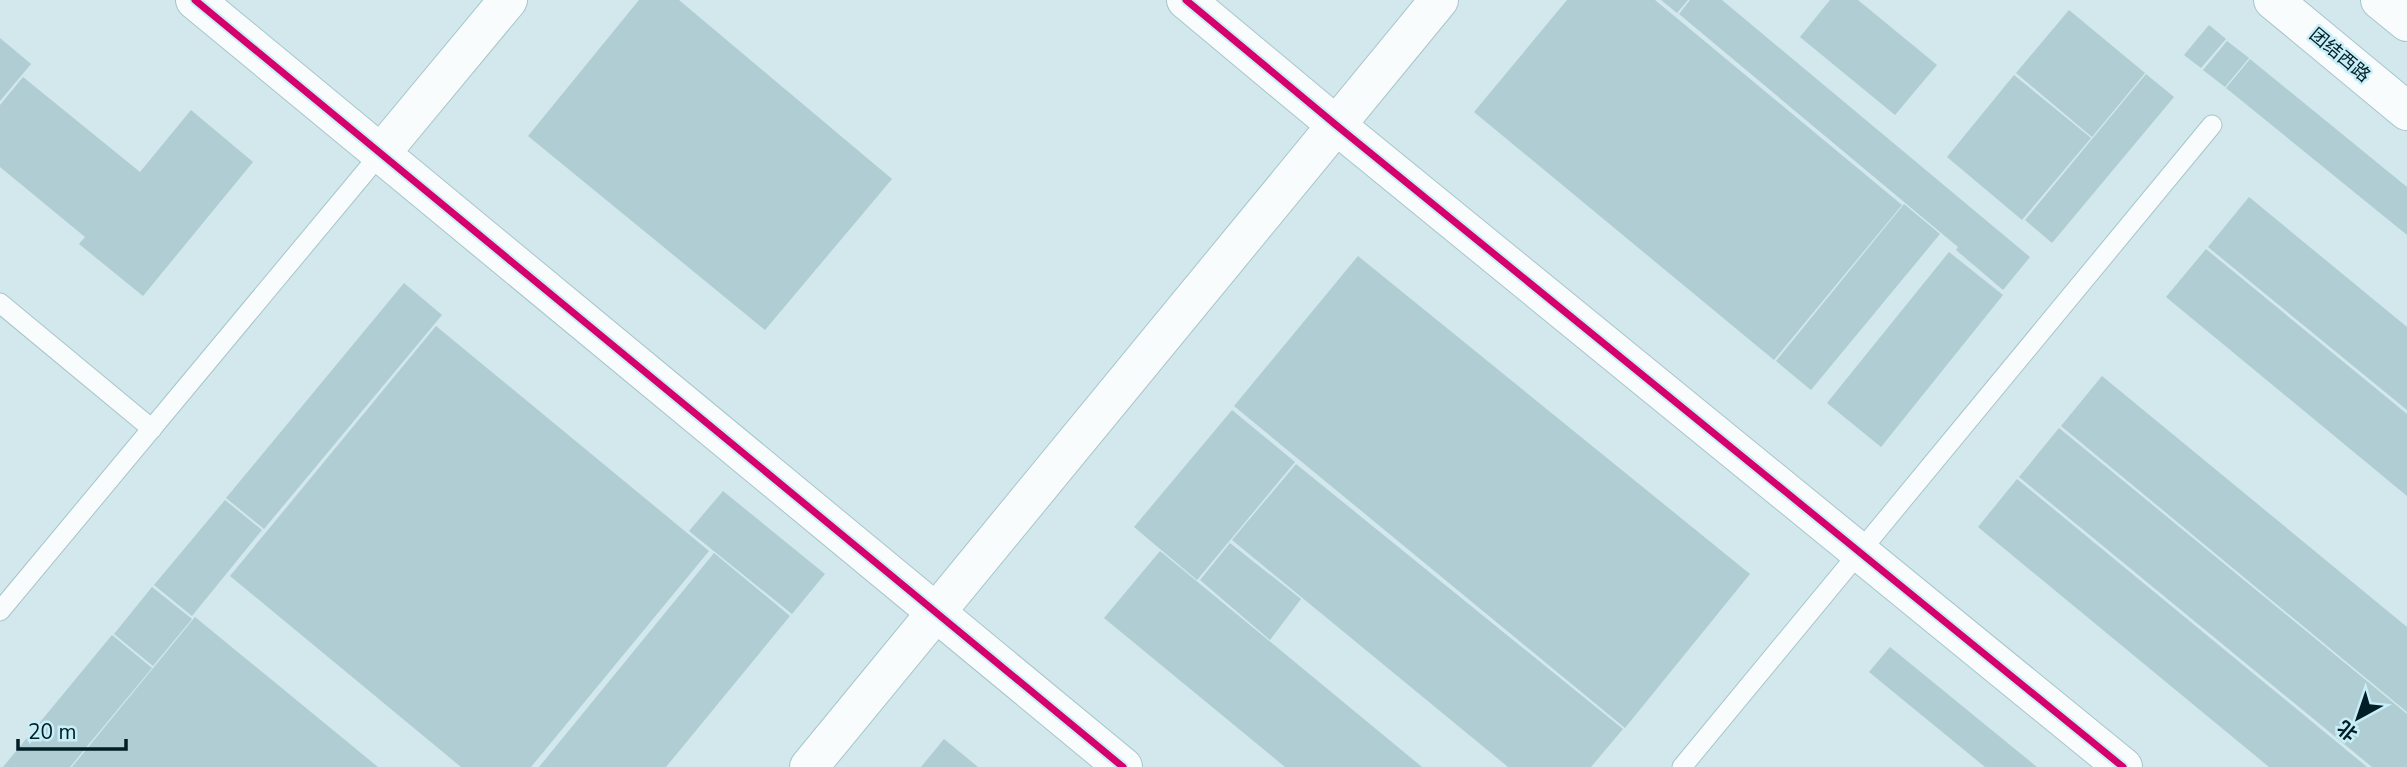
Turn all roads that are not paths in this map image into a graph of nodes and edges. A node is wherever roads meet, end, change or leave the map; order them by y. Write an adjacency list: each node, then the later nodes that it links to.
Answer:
1 (195, 0): 11 (street)
2 (508, 0): 11 (street)
3 (1186, 0): 9 (street)
4 (1438, 0): 9 (street)
5 (2273, 0): 8 (street, 团结西路)
6 (2380, 0): 7 (street)
7 (2407, 22)
8 (2407, 111)
9 (1336, 125): 14 (street); 16 (street)
10 (2212, 125): 14 (lane)
11 (381, 153): 13 (lane); 16 (street)
12 (0, 303): 13 (lane)
13 (152, 429): 15 (lane)
14 (1859, 551): 19 (lane); 20 (street)
15 (0, 611)
16 (936, 613): 17 (street); 18 (street)
17 (809, 767)
18 (1123, 767)
19 (1682, 767)
20 (2123, 767)

